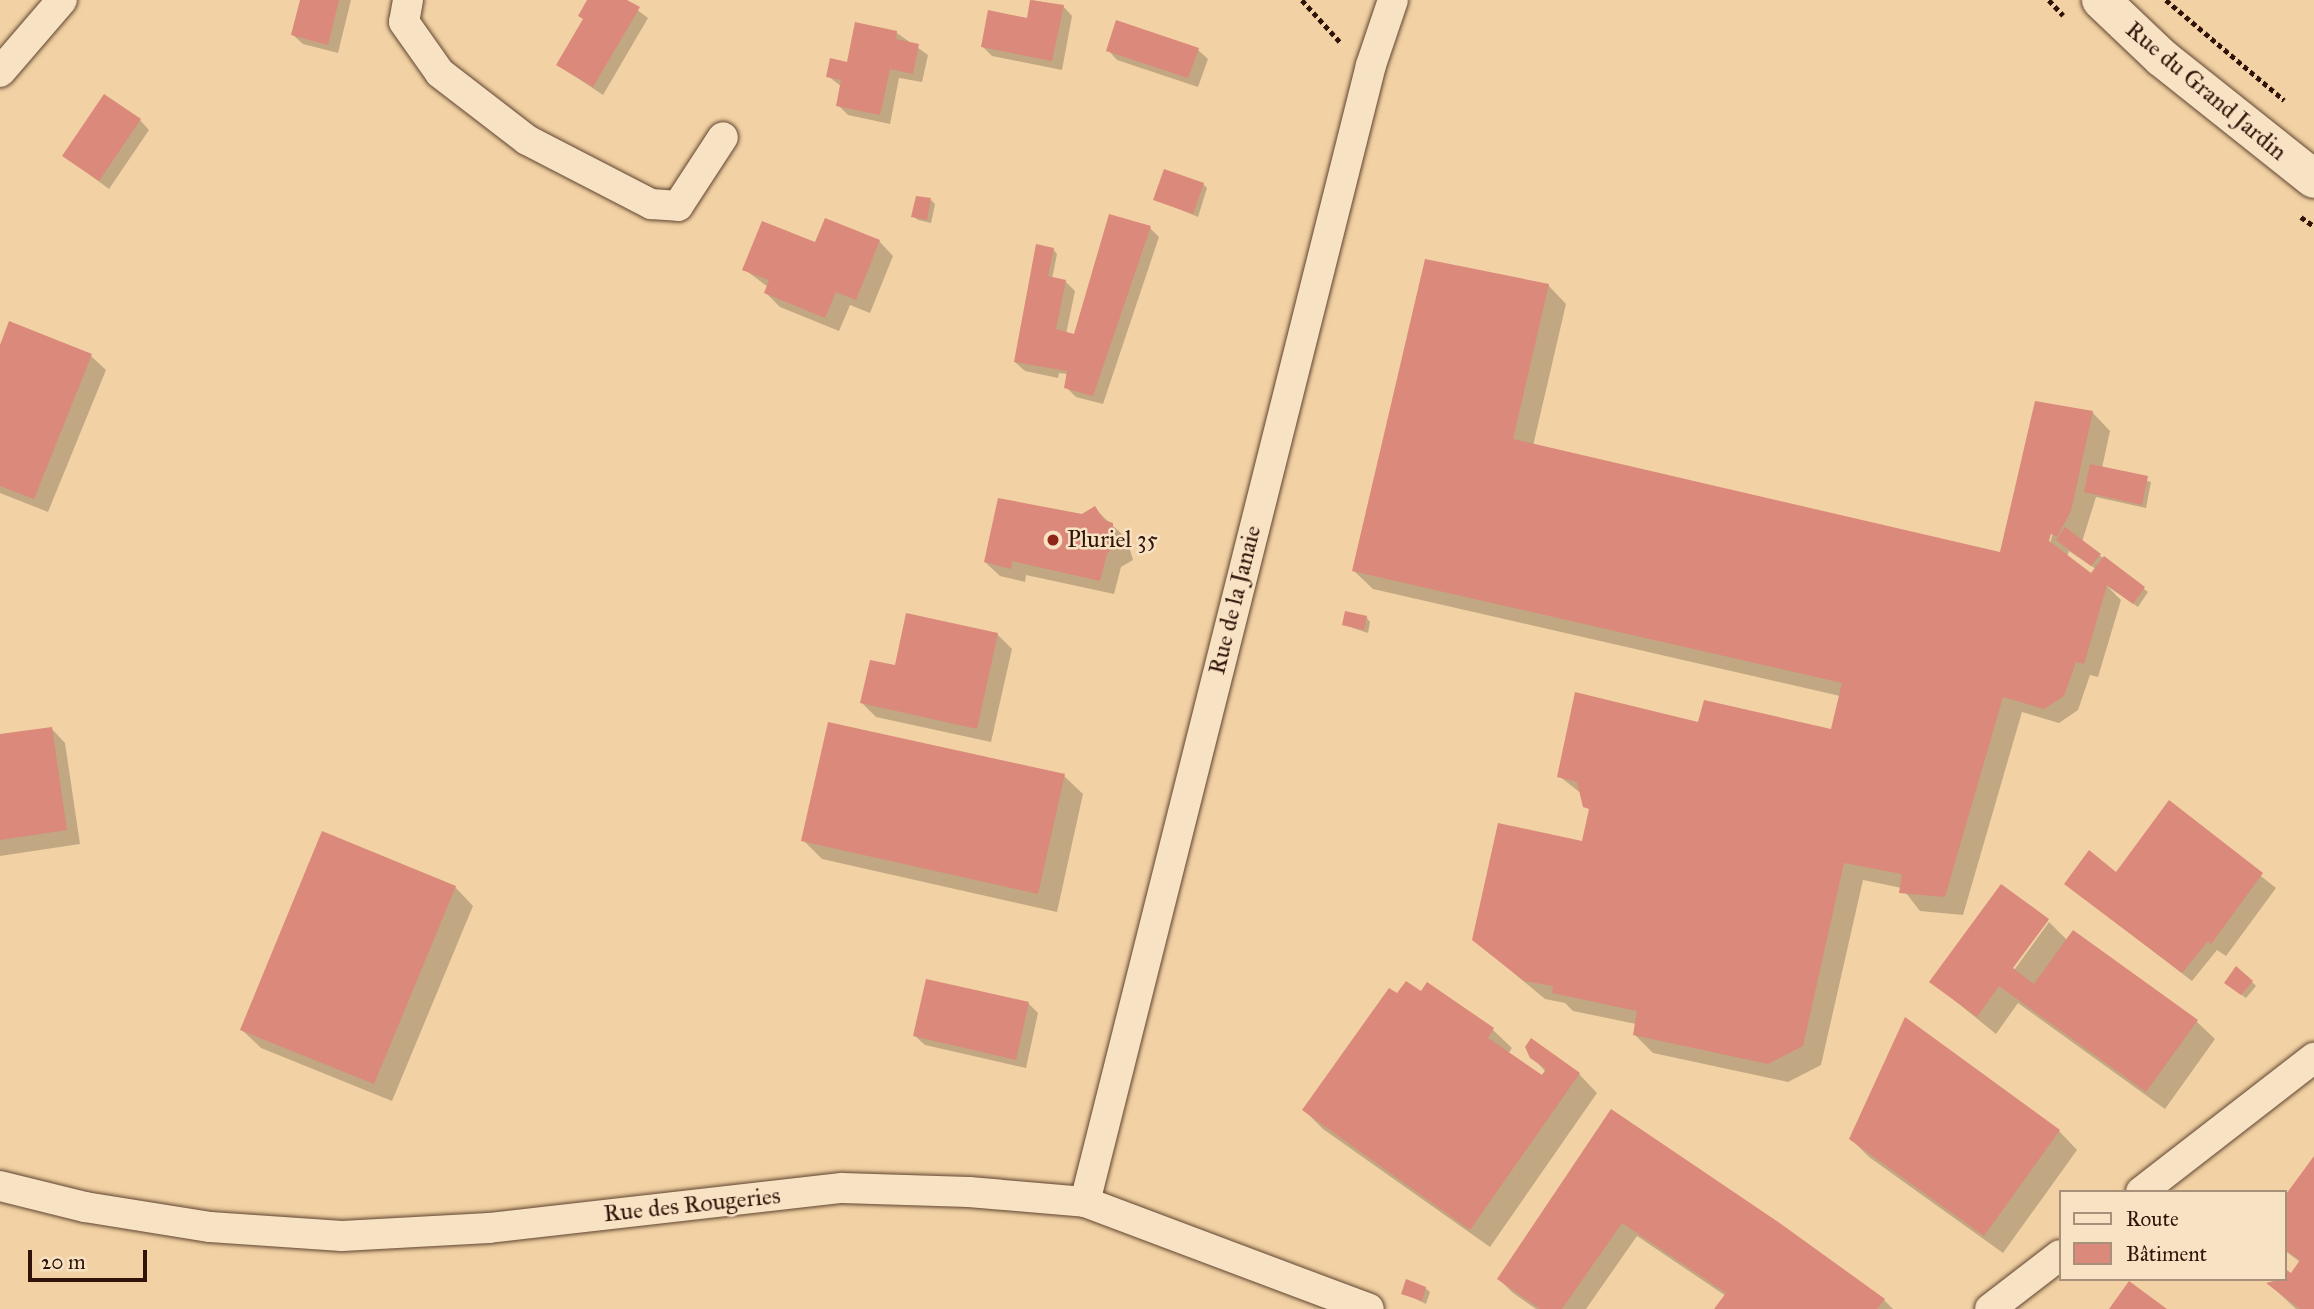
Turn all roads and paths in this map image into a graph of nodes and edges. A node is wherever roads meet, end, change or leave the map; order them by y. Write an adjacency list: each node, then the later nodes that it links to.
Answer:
1 (62, 0): 8 (street)
2 (408, 0): 10 (street)
3 (1302, 0): 7 (path)
4 (1393, 0): 7 (street, Rue de la Janaie)
5 (2101, 0): 11 (street, Rue du Grand Jardin)
6 (2166, 0): 9 (path)
7 (1371, 65): 15 (street, Rue de la Janaie)
8 (0, 72)
9 (2293, 108)
10 (723, 137)
11 (2314, 180)
12 (2314, 1058): 14 (street)
13 (0, 1186): 15 (street, Rue des Rougeries)
14 (2144, 1190)
15 (1085, 1202): 17 (street, Rue des Rougeries)
16 (2058, 1257): 18 (street)
17 (1370, 1309)
18 (1990, 1309)

